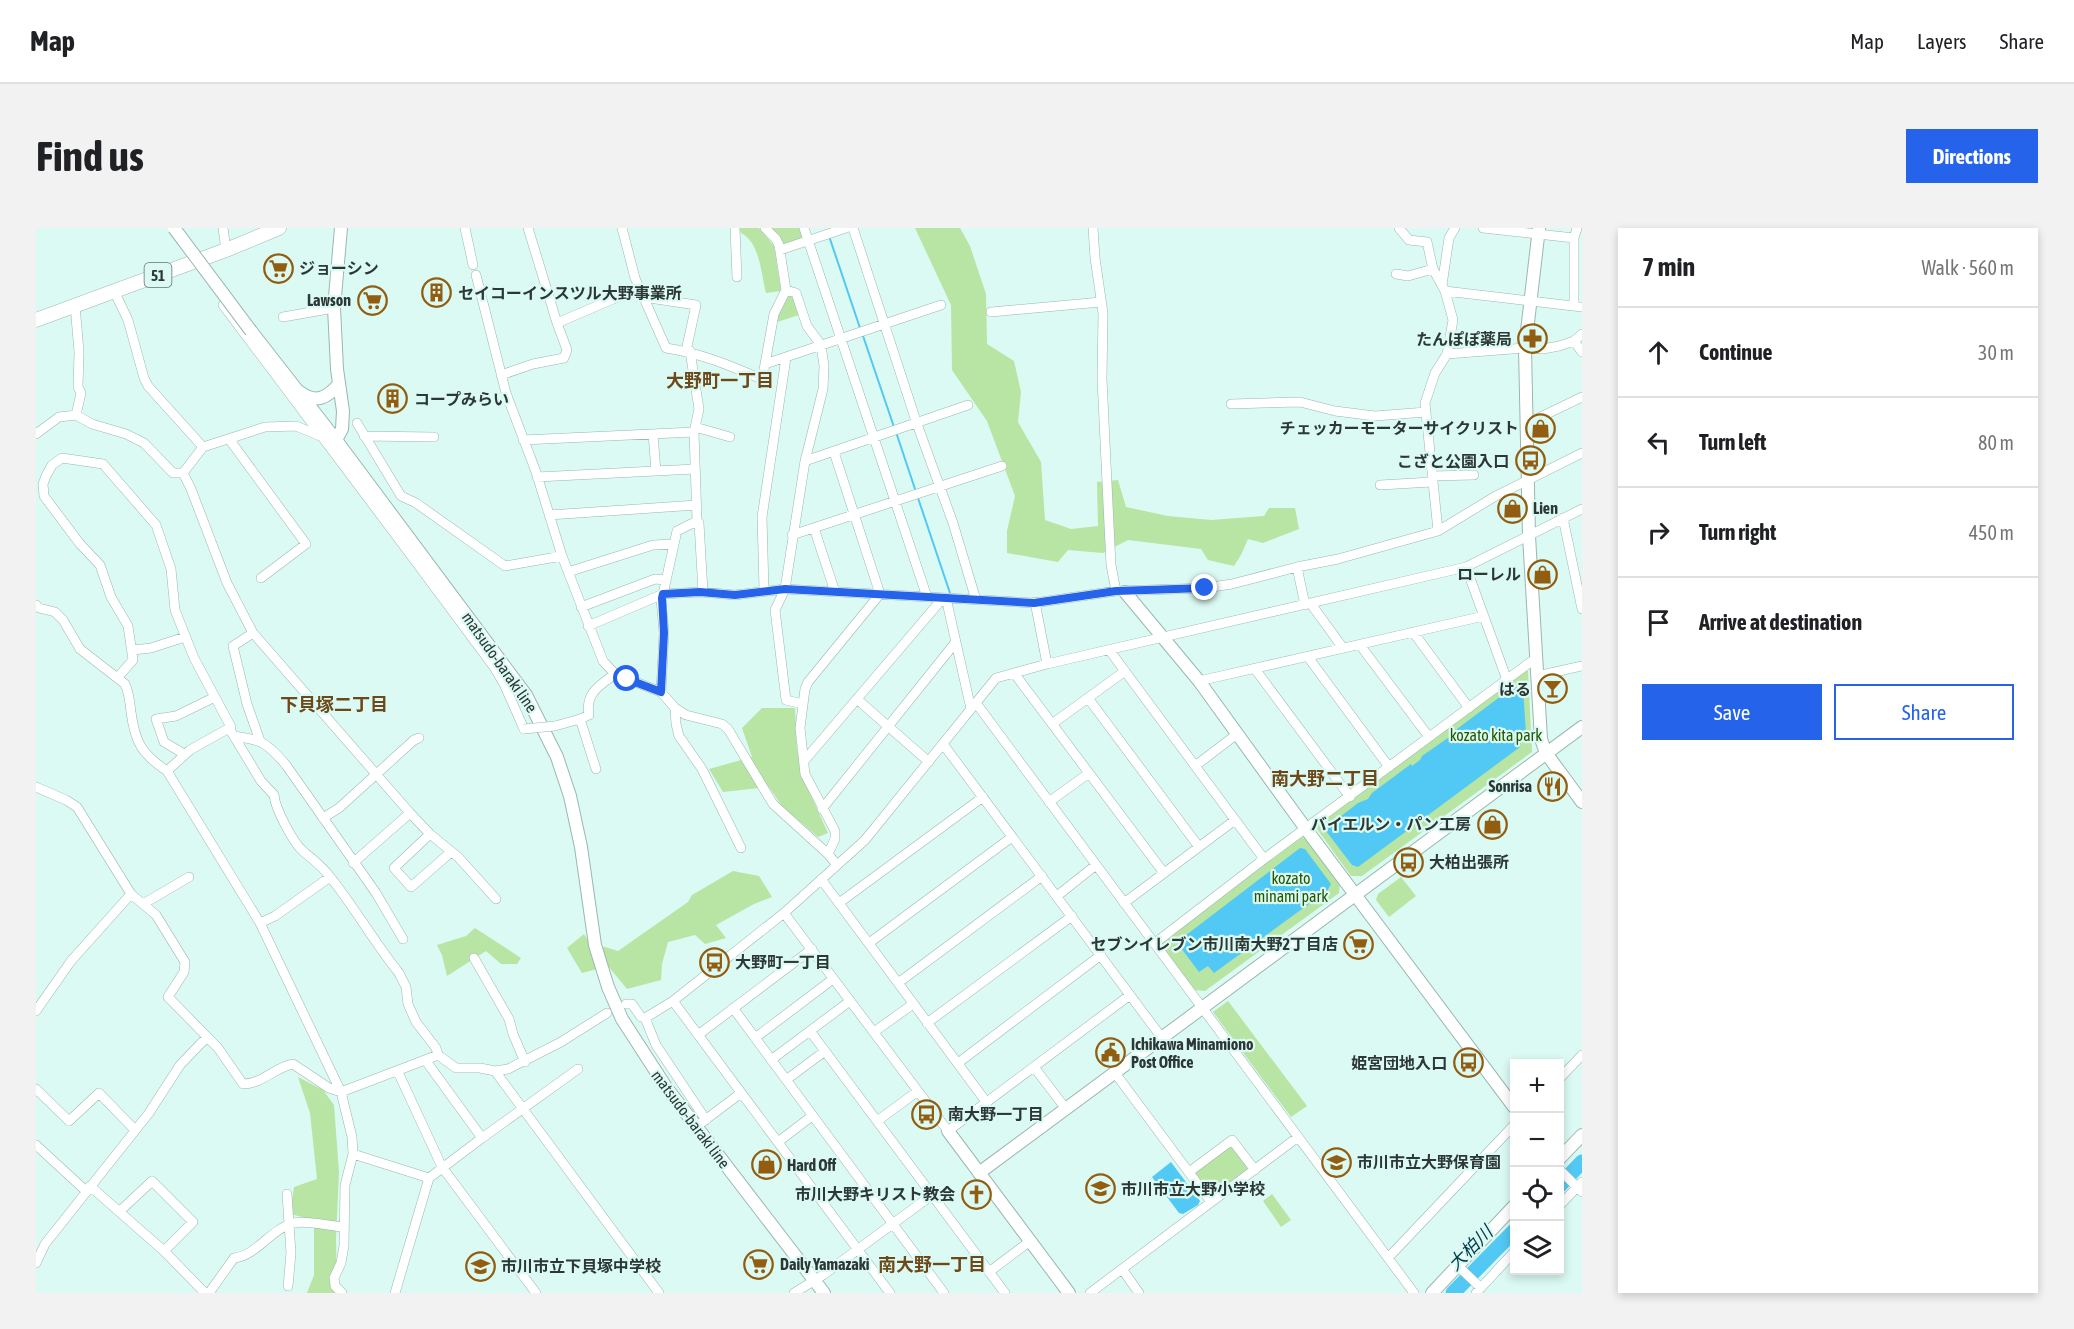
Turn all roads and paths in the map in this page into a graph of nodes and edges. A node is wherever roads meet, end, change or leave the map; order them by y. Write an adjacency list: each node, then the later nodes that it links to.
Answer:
1 (174, 228): 56 (street, matsudo-baraki line, bridge)
2 (223, 228): 21 (street)
3 (279, 228): 21 (main road, 51)
4 (341, 228): 38 (street)
5 (465, 228): 23 (street)
6 (528, 228): 42 (street)
7 (622, 228): 31 (street)
8 (735, 228): 27 (street)
9 (765, 228): 22 (street)
10 (804, 228): 20 (street)
11 (846, 228): 20 (street)
12 (853, 228): 43 (street)
13 (1094, 228): 33 (street)
14 (1399, 228): 24 (street)
15 (1455, 228): 28 (street)
16 (1483, 228): 18 (street)
17 (1577, 228): 19 (street)
18 (1539, 231): 19 (street); 32 (street)
19 (1574, 238): 37 (street)
20 (809, 241): 22 (street); 45 (street)
21 (226, 250): 30 (main road, 51)
22 (780, 250): 29 (street)
23 (474, 265)
24 (1433, 269): 25 (street); 28 (street)
25 (1396, 274)
26 (476, 275): 54 (street)
27 (737, 277)
28 (1443, 288): 32 (street); 51 (street)
29 (786, 290): 47 (street); 53 (street)
30 (114, 291): 34 (main road, 51); 76 (street)
31 (641, 293): 42 (street); 49 (street); 49 (street)
32 (1531, 300): 37 (street); 48 (street)
33 (1101, 302): 39 (street); 111 (street)
34 (75, 305): 41 (main road, 51); 61 (street)
35 (223, 305): 68 (street)
36 (941, 305): 43 (street)
37 (1578, 306)
38 (334, 308): 40 (street); 55 (street)
39 (991, 312)
40 (283, 317)
41 (36, 320)
42 (557, 323): 54 (street)
43 (885, 324): 45 (street); 63 (street)
44 (1582, 334): 46 (street)
45 (842, 339): 47 (street); 72 (street)
46 (1574, 341): 48 (street); 50 (street)
47 (821, 345): 52 (street); 79 (street)
48 (1525, 348): 51 (street); 64 (street)
49 (688, 351): 53 (street); 65 (street)
50 (1582, 352)
51 (1447, 354): 60 (street)
52 (786, 358): 53 (street); 110 (street)
53 (765, 364)
54 (501, 375): 75 (street)
55 (339, 384): 56 (street); 74 (street)
56 (292, 385): 74 (street, matsudo-baraki line)
57 (1582, 397): 64 (street)
58 (1231, 404): 60 (street)
59 (968, 405): 63 (street)
60 (1426, 412): 86 (street)
61 (76, 415): 66 (street); 83 (street)
62 (357, 423): 69 (street)
63 (917, 424): 72 (street); 89 (street)
64 (1526, 424): 87 (street)
65 (694, 430): 67 (street); 71 (street); 81 (street)
66 (36, 434)
67 (653, 434): 75 (street); 82 (street)
68 (320, 436): 73 (street); 102 (street)
69 (364, 436): 70 (street); 103 (street)
70 (434, 437)
71 (730, 437)
72 (874, 438): 77 (street); 90 (street)
73 (229, 439): 76 (street); 107 (street)
74 (336, 440): 102 (street, matsudo-baraki line)
75 (524, 440): 85 (street)
76 (203, 447): 83 (street)
77 (834, 452): 79 (street); 94 (street)
78 (1582, 453): 87 (street)
79 (805, 461): 99 (street)
80 (1002, 466): 89 (street)
81 (695, 469): 82 (street); 91 (street)
82 (656, 471): 85 (street)
83 (183, 473): 127 (street)
84 (1474, 474): 86 (street)
85 (537, 477): 93 (street)
86 (1432, 479): 88 (street); 98 (street)
87 (1527, 480): 98 (street); 100 (street)
88 (1380, 485)
89 (940, 487): 90 (street); 118 (street)
90 (896, 501): 94 (street); 116 (street)
91 (697, 505): 93 (street); 96 (street)
92 (1582, 509): 95 (street)
93 (549, 515): 103 (street)
94 (854, 515): 97 (street); 115 (street)
95 (1563, 518): 100 (street); 123 (street)
96 (697, 521): 101 (street); 112 (street)
97 (814, 528): 99 (street); 113 (street)
98 (1438, 531): 104 (street)
99 (792, 535): 109 (street)
100 (1529, 536): 105 (street); 136 (street)
101 (674, 544): 106 (street); 108 (street)
102 (414, 552): 155 (street, bridge); 259 (street, matsudo-baraki line)
103 (562, 556): 106 (street)
104 (1297, 567): 111 (street); 120 (street)
105 (1466, 567): 120 (street); 124 (street)
106 (568, 572): 122 (street)
107 (261, 578)
108 (666, 580): 114 (street); 122 (street)
109 (785, 589): 110 (street); 113 (street); 151 (street)
110 (764, 591): 112 (street)
111 (1120, 591): 119 (street); 129 (street)
112 (703, 592): 114 (street)
113 (836, 592): 115 (street)
114 (663, 594): 125 (street); 147 (street)
115 (880, 594): 116 (street); 151 (street)
116 (927, 597): 117 (street)
117 (944, 598): 118 (street); 130 (street); 150 (street)
118 (976, 600): 119 (street)
119 (1035, 602): 137 (street)
120 (1308, 605): 129 (street); 132 (street)
121 (37, 607): 144 (street)
122 (581, 607): 125 (street)
123 (1582, 609)
124 (1484, 616): 126 (street); 145 (street)
125 (588, 626): 142 (street)
126 (1413, 632): 131 (street); 154 (street)
127 (253, 633): 163 (street); 174 (street)
128 (185, 637): 133 (street); 133 (street); 148 (street)
129 (1162, 638): 134 (street); 146 (street)
130 (955, 643): 152 (street); 157 (street)
131 (1360, 645): 132 (street); 161 (street)
132 (1343, 648): 135 (street)
133 (133, 650): 144 (street)
134 (1110, 651): 137 (street); 140 (street)
135 (1308, 657): 139 (street); 170 (street)
136 (1536, 658): 143 (street); 145 (street)
137 (1047, 664): 141 (street)
138 (1582, 666): 143 (street)
139 (1255, 669): 146 (street); 176 (street)
140 (1125, 671): 149 (street); 169 (street)
141 (1014, 673): 152 (street); 156 (street)
142 (615, 674): 147 (street); 155 (street)
143 (1537, 676): 165 (street)
144 (118, 677): 172 (street)
145 (1506, 680): 154 (street)
146 (1199, 681): 160 (street)
147 (661, 692): 153 (street)
148 (215, 697): 159 (street); 166 (street)
149 (1088, 698): 156 (street); 187 (street)
150 (858, 700): 157 (street); 167 (street)
151 (803, 704): 167 (street)
152 (973, 706): 164 (street); 178 (street)
153 (675, 708): 188 (street); 190 (street)
154 (1469, 708): 161 (street)
155 (580, 719): 171 (street)
156 (1052, 724): 173 (street)
157 (888, 727): 168 (street); 180 (street)
158 (1582, 728): 165 (street)
159 (232, 732): 163 (street); 166 (street); 198 (street)
160 (1237, 734): 169 (street); 184 (street)
161 (1430, 737): 170 (street)
162 (419, 738): 174 (street)
163 (260, 741): 182 (street)
164 (943, 744): 168 (street); 177 (street)
165 (1546, 753): 179 (street); 201 (street)
166 (184, 754): 172 (street)
167 (804, 761): 180 (street)
168 (929, 762): 193 (street)
169 (1195, 766): 183 (street)
170 (1389, 767): 176 (street)
171 (596, 770)
172 (167, 771): 209 (street)
173 (1089, 773): 178 (street); 195 (street)
174 (376, 776): 181 (street); 182 (street)
175 (36, 787): 200 (street)
176 (1350, 796): 184 (street)
177 (983, 797): 186 (street); 204 (street)
178 (1049, 802): 194 (street)
179 (1582, 802)
180 (822, 809): 190 (street)
181 (410, 813): 185 (street); 192 (street)
182 (323, 818): 192 (street)
183 (1235, 820): 187 (street); 191 (street)
184 (1306, 829): 191 (street); 201 (street)
185 (430, 834): 189 (street); 189 (street)
186 (1012, 837): 196 (street); 211 (street)
187 (1199, 847): 195 (street)
188 (741, 848)
189 (452, 852): 203 (street)
190 (828, 854): 193 (street)
191 (1264, 859): 212 (street)
192 (353, 863): 210 (street)
193 (837, 865): 199 (street)
194 (1096, 865): 202 (street); 205 (street)
195 (1164, 873): 205 (street)
196 (1042, 876): 202 (street); 217 (street)
197 (189, 877): 206 (street)
198 (330, 877): 209 (street); 236 (street)
199 (821, 879): 204 (street); 207 (street)
200 (131, 894): 206 (street); 225 (street)
201 (1356, 894): 224 (street); 253 (street)
202 (1057, 896): 208 (street)
203 (496, 899)
204 (839, 903): 211 (street)
205 (1124, 903): 212 (street)
206 (143, 904): 232 (street)
207 (784, 912): 213 (street); 219 (street)
208 (1071, 916): 214 (street); 228 (street)
209 (260, 923): 251 (street)
210 (403, 939)
211 (868, 943): 217 (street)
212 (1155, 944): 224 (street)
213 (812, 949): 216 (street); 223 (street)
214 (1101, 955): 218 (street); 241 (street)
215 (474, 958): 240 (street)
216 (833, 979): 220 (street); 233 (street)
217 (898, 983): 222 (street)
218 (1130, 995): 234 (street); 242 (street)
219 (673, 1001): 227 (street); 231 (street)
220 (850, 1001): 229 (street); 230 (street)
221 (626, 1004): 227 (street)
222 (914, 1004): 228 (street); 230 (street)
223 (733, 1008): 231 (street); 233 (street)
224 (1203, 1008): 234 (street); 264 (street)
225 (36, 1011)
226 (607, 1013): 240 (street)
227 (645, 1018): 259 (street)
228 (927, 1023): 241 (street)
229 (810, 1031): 235 (street); 238 (street)
230 (874, 1032): 250 (street)
231 (698, 1035): 252 (street)
232 (207, 1037): 251 (street); 260 (street)
233 (755, 1038): 238 (street)
234 (1162, 1038): 246 (street)
235 (825, 1051): 248 (street); 258 (street)
236 (438, 1055): 239 (street); 244 (street)
237 (1582, 1055): 247 (street)
238 (771, 1060): 248 (street)
239 (426, 1061): 245 (street); 265 (street)
240 (525, 1062): 244 (street)
241 (957, 1063): 254 (street)
242 (1034, 1067): 254 (street); 256 (street)
243 (578, 1069): 255 (street)
244 (495, 1071): 255 (street)
245 (398, 1072): 251 (street); 270 (street)
246 (1115, 1073): 256 (street); 272 (street)
247 (1564, 1074)
248 (786, 1080): 257 (street)
249 (36, 1089): 260 (street)
250 (918, 1091): 258 (street); 262 (street)
251 (341, 1092): 268 (street)
252 (741, 1093): 259 (street); 266 (street)
253 (1510, 1100)
254 (987, 1103): 262 (street)
255 (522, 1109): 265 (street); 303 (street)
256 (1066, 1109): 273 (street)
257 (812, 1116): 266 (street); 284 (street)
258 (878, 1121): 279 (street)
259 (701, 1123): 296 (street, matsudo-baraki line)
260 (135, 1130): 277 (street)
261 (1510, 1130): 291 (street)
262 (948, 1131): 273 (street)
263 (1582, 1135): 269 (street)
264 (1298, 1137): 271 (street); 291 (street)
265 (482, 1138): 270 (street)
266 (778, 1142): 288 (street)
267 (36, 1145): 277 (street)
268 (353, 1154): 275 (street); 286 (street)
269 (1564, 1154)
270 (441, 1167): 275 (street); 302 (street)
271 (1255, 1170): 272 (street); 281 (street)
272 (1189, 1172): 281 (street)
273 (979, 1173): 287 (street)
274 (1564, 1173): 276 (street)
275 (429, 1178): 301 (street)
276 (1580, 1187): 280 (street)
277 (88, 1188): 282 (street); 292 (street)
278 (287, 1194): 285 (street)
279 (932, 1195): 284 (street); 295 (street)
280 (1564, 1201)
281 (1211, 1202): 294 (street)
282 (120, 1211): 289 (street); 289 (street)
283 (1510, 1211): 293 (street)
284 (893, 1224): 288 (street); 307 (street)
285 (288, 1225): 286 (street); 297 (street); 299 (street)
286 (344, 1227): 300 (street)
287 (1030, 1241): 295 (street); 309 (street)
288 (858, 1250): 296 (street); 306 (street)
289 (164, 1251): 299 (street)
290 (1510, 1257): 298 (street)
291 (1388, 1258): 312 (street)
292 (36, 1263)
293 (1458, 1266): 298 (street); 313 (street)
294 (1122, 1269): 310 (street); 311 (street)
295 (989, 1272): 308 (street)
296 (814, 1280): 304 (street); 305 (street, matsudo-baraki line)
297 (288, 1286)
298 (1478, 1290)
299 (207, 1293)
300 (342, 1293)
301 (395, 1293)
302 (536, 1293)
303 (659, 1293)
304 (794, 1293)
305 (824, 1293)
306 (890, 1293)
307 (944, 1293)
308 (1005, 1293)
309 (1070, 1293)
310 (1090, 1293)
311 (1139, 1293)
312 (1414, 1293)
313 (1432, 1293)

